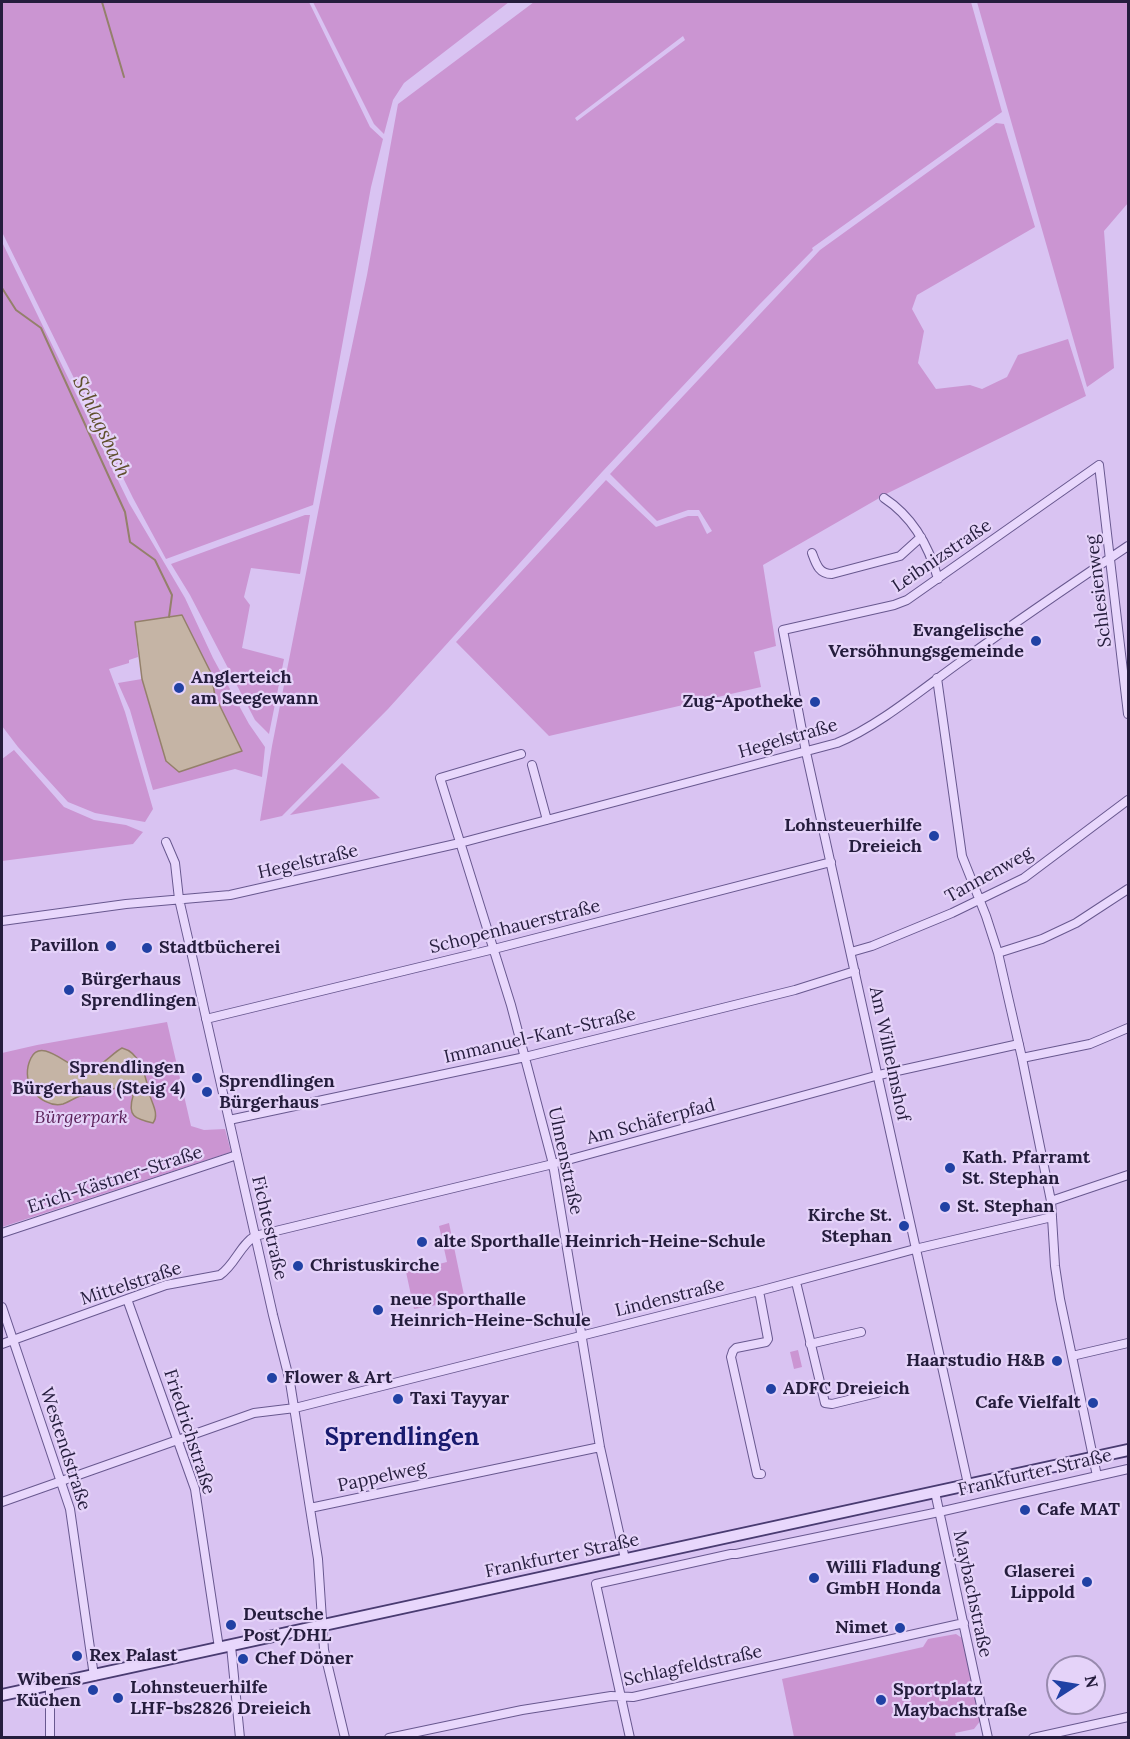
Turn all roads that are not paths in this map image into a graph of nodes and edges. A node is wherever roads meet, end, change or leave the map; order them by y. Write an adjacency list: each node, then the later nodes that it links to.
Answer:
1 (1099, 465): 6 (street, Schlesienweg); 7 (street, Leibnizstraße)
2 (884, 498): 3 (street)
3 (921, 537): 5 (street); 7 (street)
4 (1128, 546): 6 (street, Hegelstraße)
5 (812, 553)
6 (1110, 558): 9 (street, Hegelstraße); 10 (street, Schlesienweg)
7 (938, 579): 8 (street, Leibnizstraße)
8 (783, 630): 11 (street, Am Wilhelmshof)
9 (938, 678): 11 (street, Hegelstraße); 21 (street)
10 (1128, 714)
11 (806, 752): 15 (street, Hegelstraße); 18 (street, Am Wilhelmshof)
12 (521, 754): 17 (street, Ulmenstraße)
13 (532, 765): 15 (street)
14 (1128, 800): 21 (street, Tannenweg)
15 (548, 820): 17 (street, Hegelstraße)
16 (166, 842): 20 (street, Fichtestraße)
17 (460, 843): 20 (street, Hegelstraße); 23 (street, Ulmenstraße)
18 (831, 862): 23 (street, Schopenhauerstraße); 24 (street, Am Wilhelmshof)
19 (1128, 889): 25 (street)
20 (179, 899): 22 (street, Hegelstraße); 27 (street, Fichtestraße)
21 (980, 900): 24 (street, Tannenweg); 25 (street)
22 (2, 921)
23 (494, 949): 27 (street, Schopenhauerstraße); 30 (street, Ulmenstraße)
24 (851, 952): 26 (street, Am Wilhelmshof)
25 (998, 953): 29 (street)
26 (855, 972): 30 (street, Immanuel-Kant-Straße); 32 (street, Am Wilhelmshof)
27 (206, 1019): 33 (street, Fichtestraße)
28 (1128, 1028): 31 (street)
29 (1018, 1044): 31 (street); 32 (street, Am Schäferpfad)
30 (525, 1057): 33 (street, Immanuel-Kant-Straße); 35 (street, Ulmenstraße)
31 (1022, 1058): 37 (street)
32 (879, 1075): 35 (street, Am Schäferpfad); 41 (street, Am Wilhelmshof)
33 (229, 1120): 34 (street, Fichtestraße)
34 (237, 1155): 39 (street, Erich-Kästner-Straße); 40 (street, Fichtestraße)
35 (553, 1164): 40 (street, Am Schäferpfad); 47 (street, Ulmenstraße)
36 (1128, 1175): 37 (street)
37 (1051, 1201): 38 (street)
38 (1052, 1217): 41 (street, Lindenstraße); 52 (street)
39 (2, 1233)
40 (255, 1236): 44 (street, Mittelstraße); 54 (street, Fichtestraße)
41 (915, 1249): 42 (street, Lindenstraße); 63 (street, Am Wilhelmshof)
42 (796, 1281): 43 (street, Lindenstraße); 51 (street)
43 (759, 1291): 47 (street, Lindenstraße); 60 (street)
44 (127, 1299): 48 (street, Mittelstraße); 55 (street, Friedrichstraße)
45 (2, 1307): 48 (street, Westendstraße)
46 (861, 1332): 51 (street)
47 (582, 1336): 54 (street, Lindenstraße); 56 (street, Ulmenstraße)
48 (13, 1340): 50 (street, Mittelstraße); 62 (street, Westendstraße)
49 (1128, 1343): 52 (street)
50 (2, 1344)
51 (810, 1344): 53 (street)
52 (1072, 1356): 58 (street)
53 (878, 1393)
54 (295, 1408): 55 (street, Lindenstraße); 66 (street, Fichtestraße)
55 (178, 1439): 62 (street, Lindenstraße); 72 (street, Friedrichstraße)
56 (600, 1447): 66 (street, Pappelweg); 68 (street, Ulmenstraße)
57 (1128, 1450): 58 (street, Frankfurter Straße)
58 (1094, 1458): 61 (street); 63 (street, Frankfurter Straße)
59 (1128, 1469): 61 (street, Frankfurter Straße)
60 (761, 1474)
61 (1097, 1476): 67 (street, Frankfurter Straße)
62 (60, 1480): 65 (street, Lindenstraße); 73 (street, Westendstraße)
63 (968, 1484): 64 (street, Frankfurter Straße)
64 (934, 1492): 67 (street, Maybachstraße); 68 (street, Frankfurter Straße)
65 (2, 1502)
66 (310, 1508): 70 (street, Fichtestraße)
67 (939, 1512): 69 (street, Maybachstraße); 76 (street, Frankfurter Straße)
68 (625, 1559): 70 (street, Frankfurter Straße)
69 (964, 1623): 76 (street, Schlagfeldstraße); 83 (street, Maybachstraße)
70 (323, 1624): 71 (street, Frankfurter Straße); 80 (street, Fichtestraße)
71 (231, 1646): 72 (street, Frankfurter Straße); 79 (street)
72 (219, 1648): 73 (street, Frankfurter Straße)
73 (94, 1676): 74 (street, Frankfurter Straße)
74 (50, 1684): 75 (street, Frankfurter Straße); 78 (street)
75 (2, 1695)
76 (621, 1698): 81 (street, Schlagfeldstraße); 82 (street)
77 (1128, 1717): 84 (street)
78 (50, 1737)
79 (240, 1737)
80 (345, 1737)
81 (390, 1737)
82 (630, 1737)
83 (988, 1737)
84 (1033, 1737)

